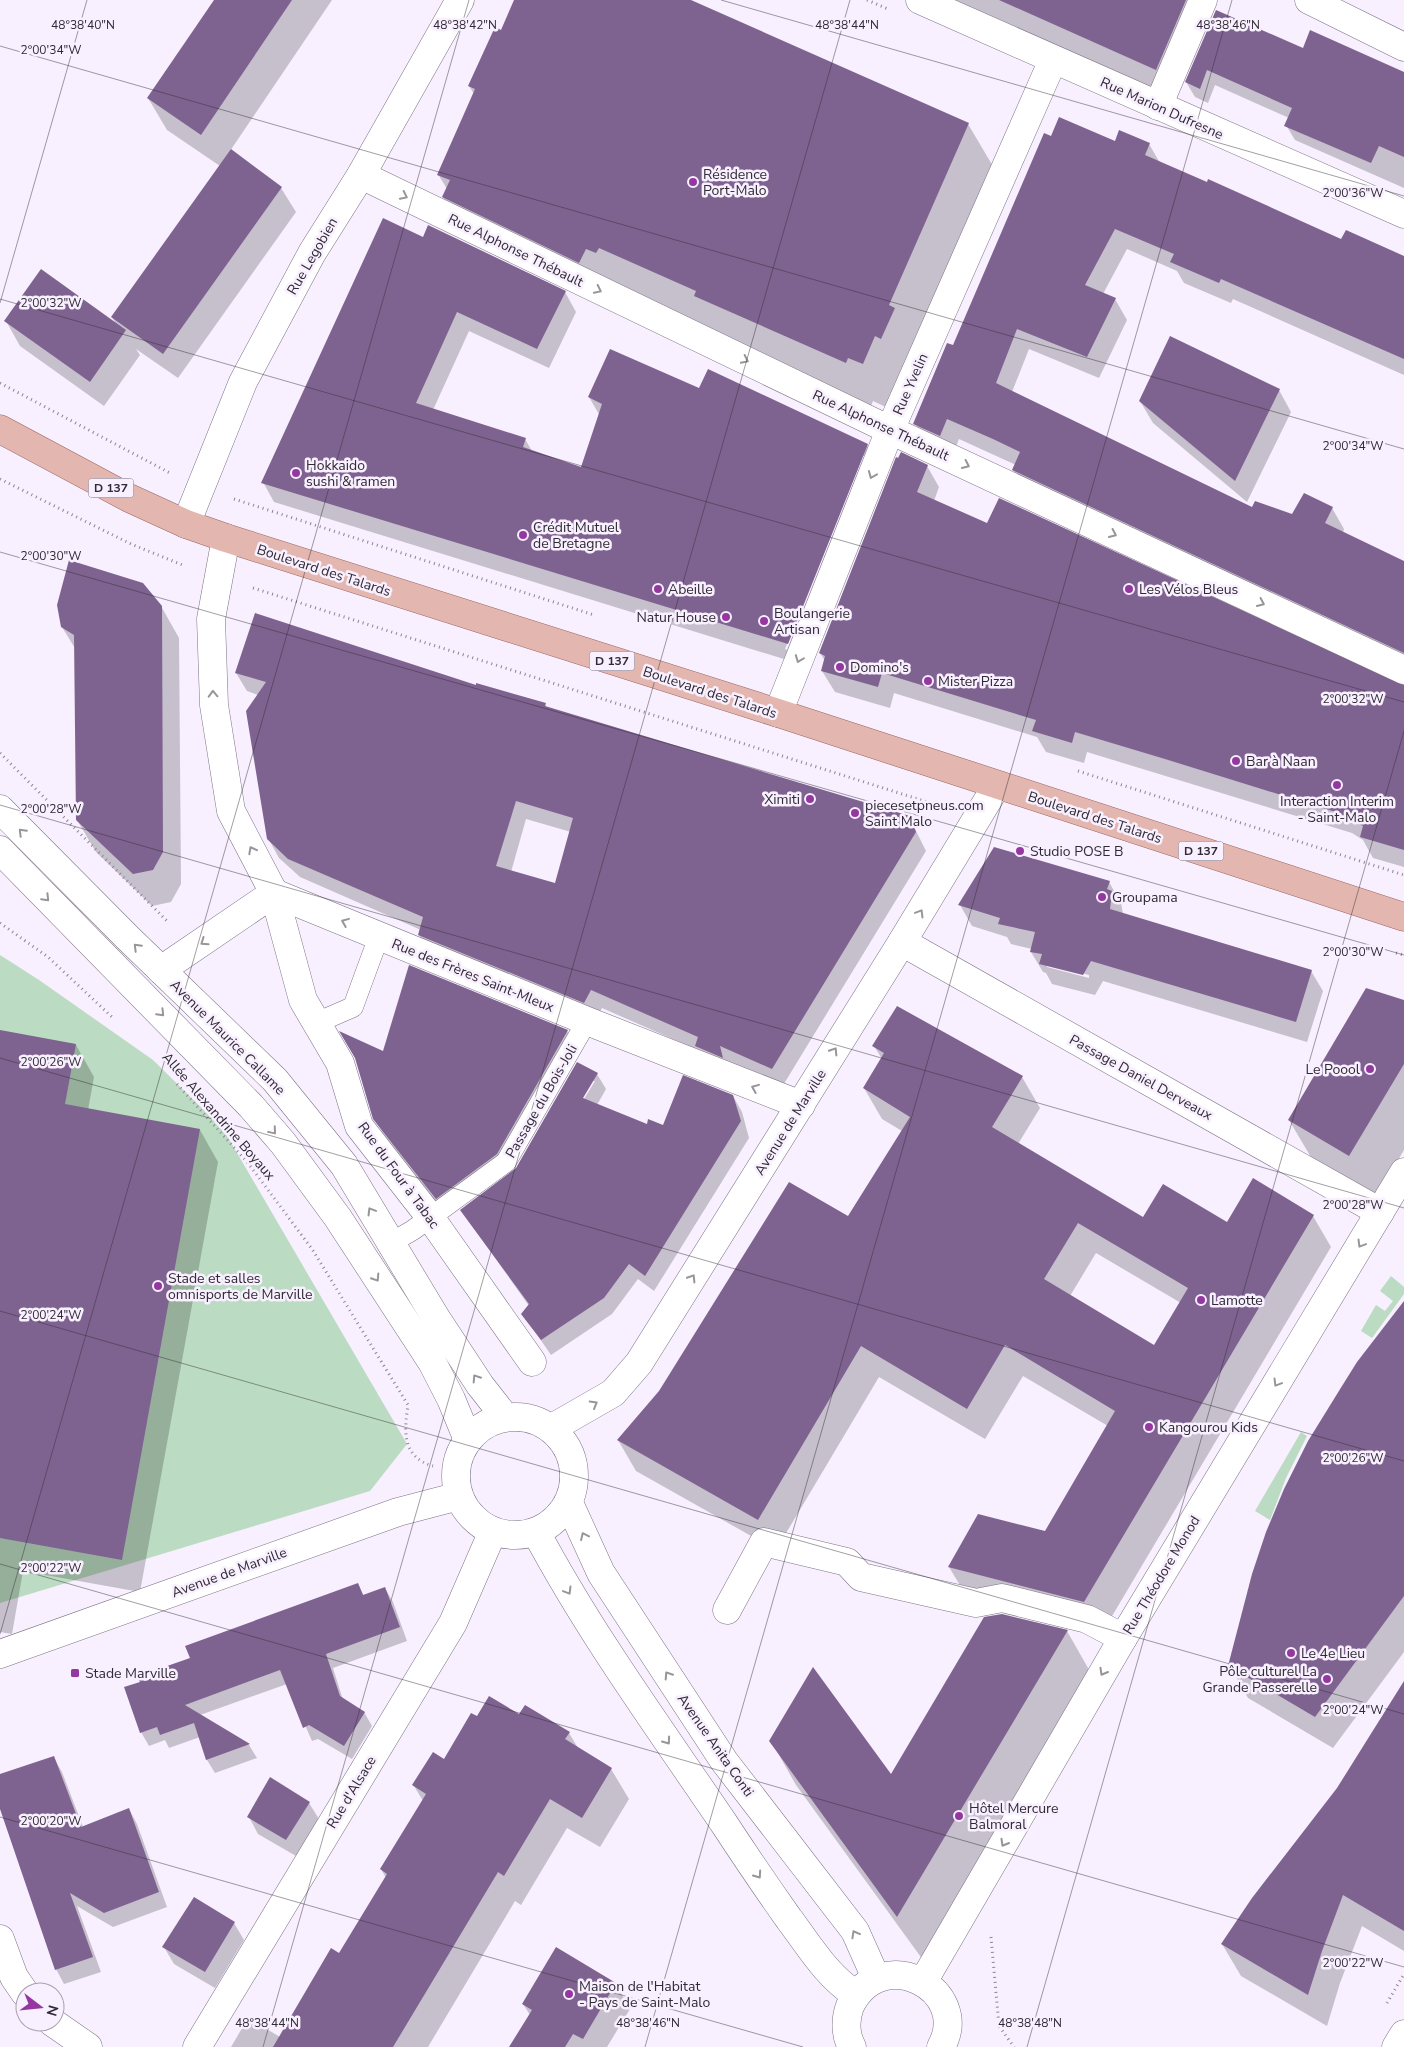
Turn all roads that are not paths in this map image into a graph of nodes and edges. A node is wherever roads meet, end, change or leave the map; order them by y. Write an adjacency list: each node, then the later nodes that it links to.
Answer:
1 (460, 0): 8 (street, Rue Legobien)
2 (920, 0): 6 (street, Rue Marion Dufresne)
3 (1203, 0): 7 (street)
4 (1309, 0): 5 (street)
5 (1404, 47)
6 (1053, 60): 7 (street, Rue Marion Dufresne); 11 (street, Rue Yvelin)
7 (1158, 106): 9 (street, Rue Marion Dufresne)
8 (360, 175): 11 (street, Rue Alphonse Thébault, one-way to 11); 12 (street, Rue Legobien)
9 (1404, 214)
10 (0, 429): 12 (main road, Boulevard des Talards / D 137)
11 (890, 430): 14 (street, Rue Alphonse Thébault, one-way to 14); 15 (street, Rue Yvelin, one-way to 15)
12 (186, 524): 13 (main road, Boulevard des Talards / D 137)
13 (226, 538): 15 (main road, Boulevard des Talards / D 137); 19 (street, Rue du Four à Tabac, one-way to 13)
14 (1404, 670)
15 (778, 713): 16 (main road, Boulevard des Talards / D 137)
16 (997, 785): 20 (main road, Boulevard des Talards / D 137); 22 (street, Avenue de Marville, one-way to 16)
17 (0, 809): 23 (street, Avenue Maurice Callame, one-way to 17)
18 (0, 850): 34 (street, one-way to 34)
19 (274, 893): 21 (street, Rue des Frères Saint-Mleux, one-way to 19); 23 (street, one-way to 23); 25 (street, Rue du Four à Tabac)
20 (1404, 917)
21 (379, 936): 24 (street, Rue des Frères Saint-Mleux); 25 (lane)
22 (902, 942): 26 (street, Avenue de Marville, one-way to 22); 28 (street, Passage Daniel Derveaux)
23 (161, 970): 30 (street, Avenue Maurice Callame, one-way to 23)
24 (587, 1021): 26 (street, Rue des Frères Saint-Mleux, one-way to 24); 29 (lane, Passage du Bois-Joli)
25 (316, 1023): 29 (street, Rue du Four à Tabac)
26 (801, 1105): 33 (street, Avenue de Marville, one-way to 26)
27 (1404, 1172): 28 (street, Rue Théodore Monod)
28 (1380, 1212): 40 (street, Rue Théodore Monod, one-way to 40)
29 (430, 1217): 30 (lane, Passage du Bois-Joli); 31 (street, Rue du Four à Tabac)
30 (390, 1242): 32 (street, Avenue Maurice Callame, one-way to 30)
31 (532, 1362)
32 (505, 1418): 33 (street); 34 (street)
33 (552, 1428): 36 (street)
34 (468, 1440): 35 (street)
35 (457, 1484): 37 (street); 41 (street, Avenue de Marville)
36 (569, 1503): 38 (street); 43 (street, Avenue Anita Conti, one-way to 36)
37 (492, 1531): 38 (street); 50 (street, Rue d'Alsace)
38 (536, 1532): 46 (street, one-way to 46)
39 (727, 1610): 40 (street)
40 (1123, 1638): 44 (street, Rue Théodore Monod, one-way to 44)
41 (0, 1654)
42 (0, 1939): 45 (street)
43 (876, 1978): 44 (street); 46 (street)
44 (923, 1982): 52 (street)
45 (13, 1984)
46 (856, 1995): 51 (street)
47 (65, 2031): 49 (street)
48 (1404, 2034): 53 (street)
49 (88, 2047)
50 (196, 2047)
51 (852, 2047)
52 (941, 2047)
53 (1396, 2047)

